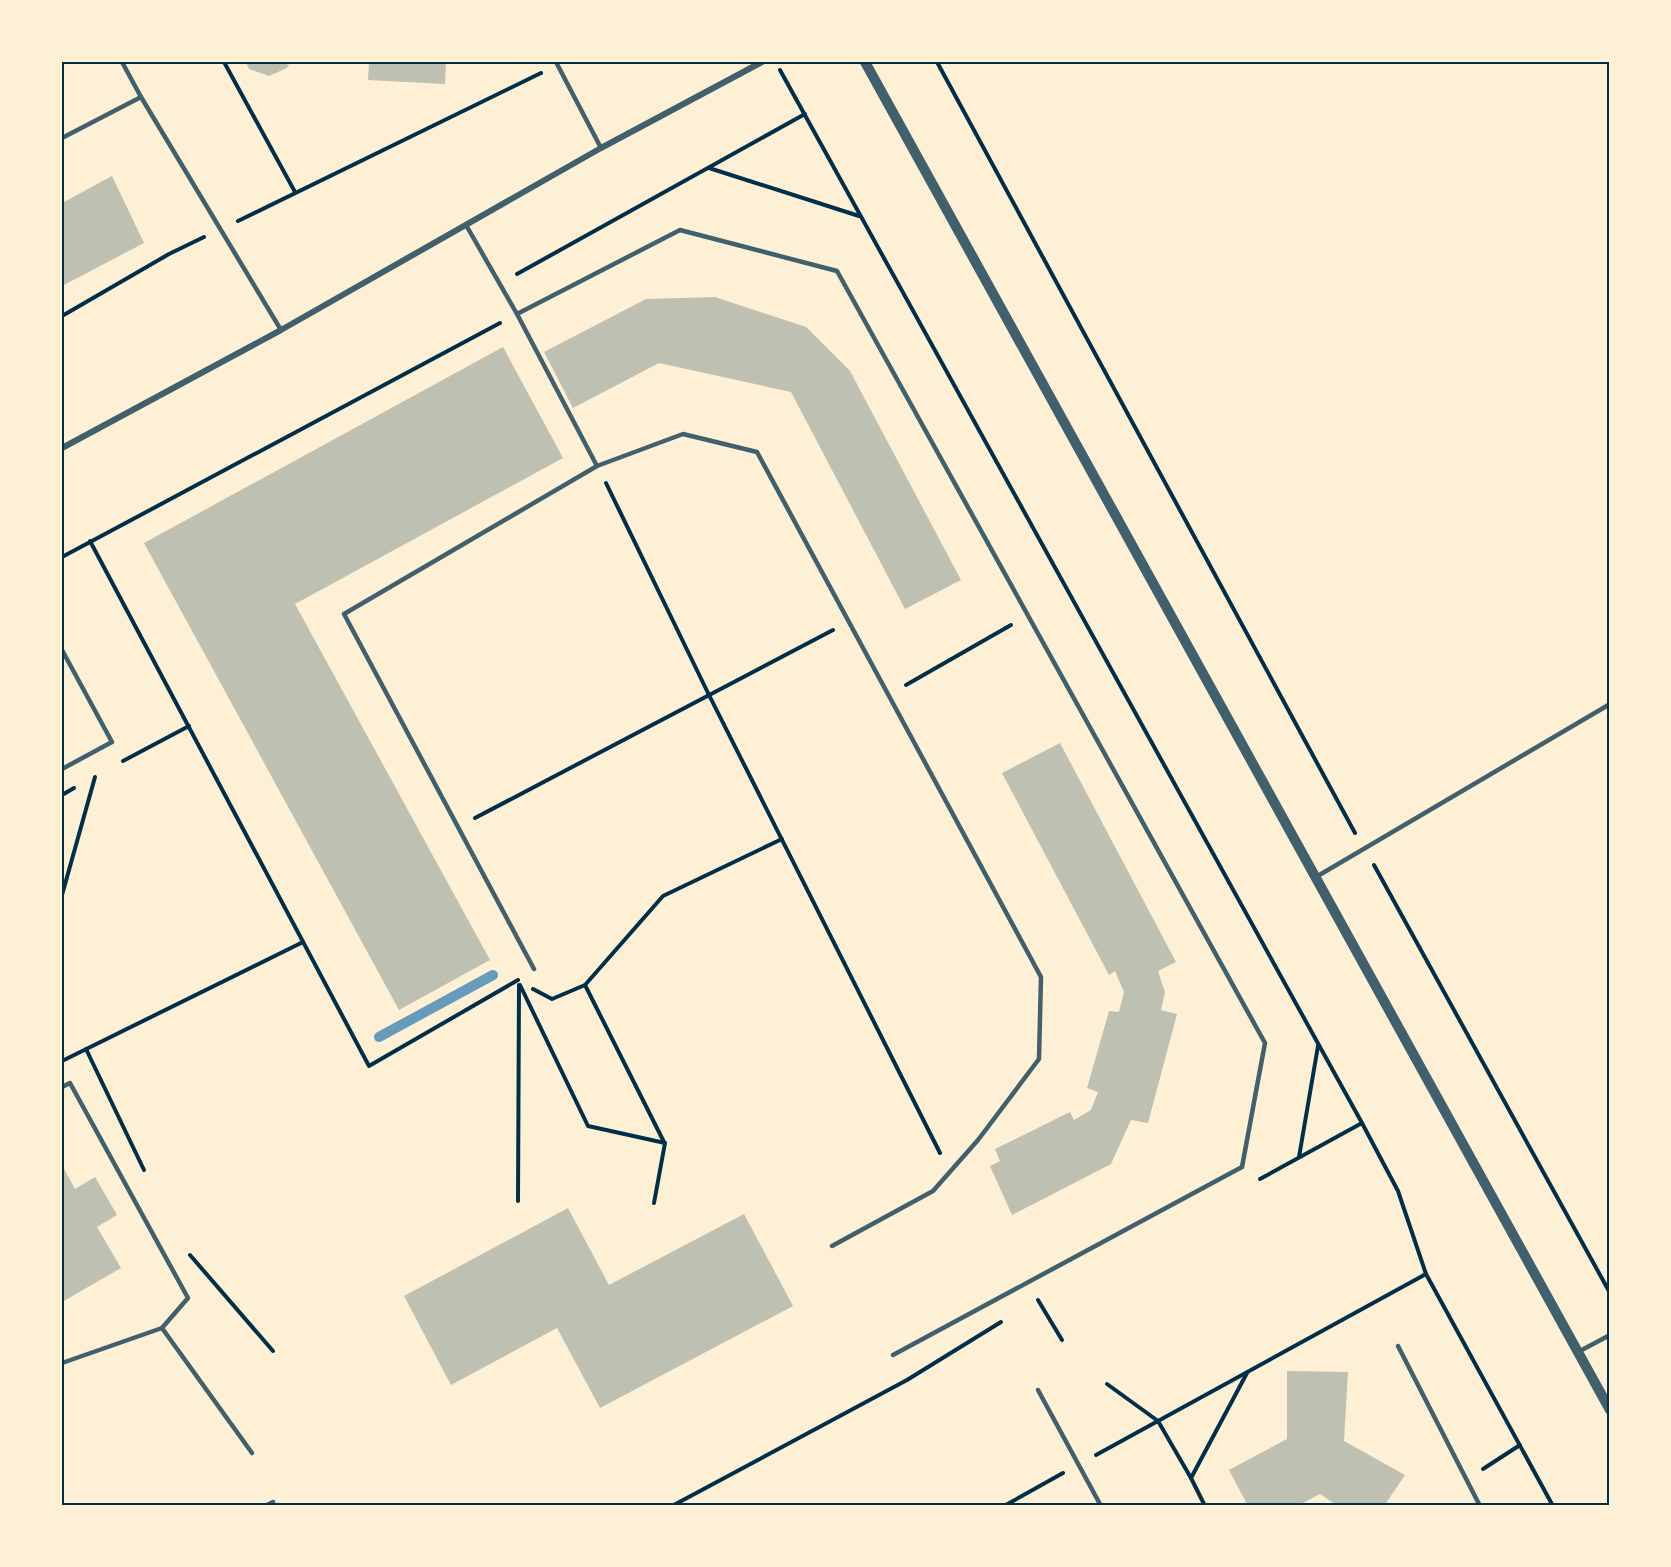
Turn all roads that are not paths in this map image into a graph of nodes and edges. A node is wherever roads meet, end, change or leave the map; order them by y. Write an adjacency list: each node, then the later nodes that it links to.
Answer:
1 (122, 62): 5 (lane)
2 (762, 62): 7 (street)
3 (865, 62): 16 (street)
4 (559, 63): 7 (lane)
5 (141, 97): 6 (lane); 10 (lane)
6 (62, 138)
7 (601, 148): 8 (street)
8 (466, 225): 9 (lane); 10 (street)
9 (517, 314): 12 (lane); 24 (lane)
10 (280, 330): 11 (street)
11 (62, 448)
12 (597, 466): 17 (lane); 19 (lane)
13 (62, 650): 15 (lane)
14 (1610, 704): 16 (lane)
15 (62, 769)
16 (1316, 877): 23 (street)
17 (534, 969)
18 (62, 1087): 20 (lane)
19 (832, 1246)
20 (162, 1328): 25 (lane); 28 (lane)
21 (1610, 1335): 23 (lane)
22 (1398, 1346): 32 (lane)
23 (1578, 1352): 27 (street)
24 (893, 1355)
25 (62, 1363)
26 (1038, 1390): 31 (lane)
27 (1610, 1410)
28 (252, 1453)
29 (273, 1502): 30 (lane)
30 (265, 1506)
31 (1101, 1506)
32 (1480, 1506)

